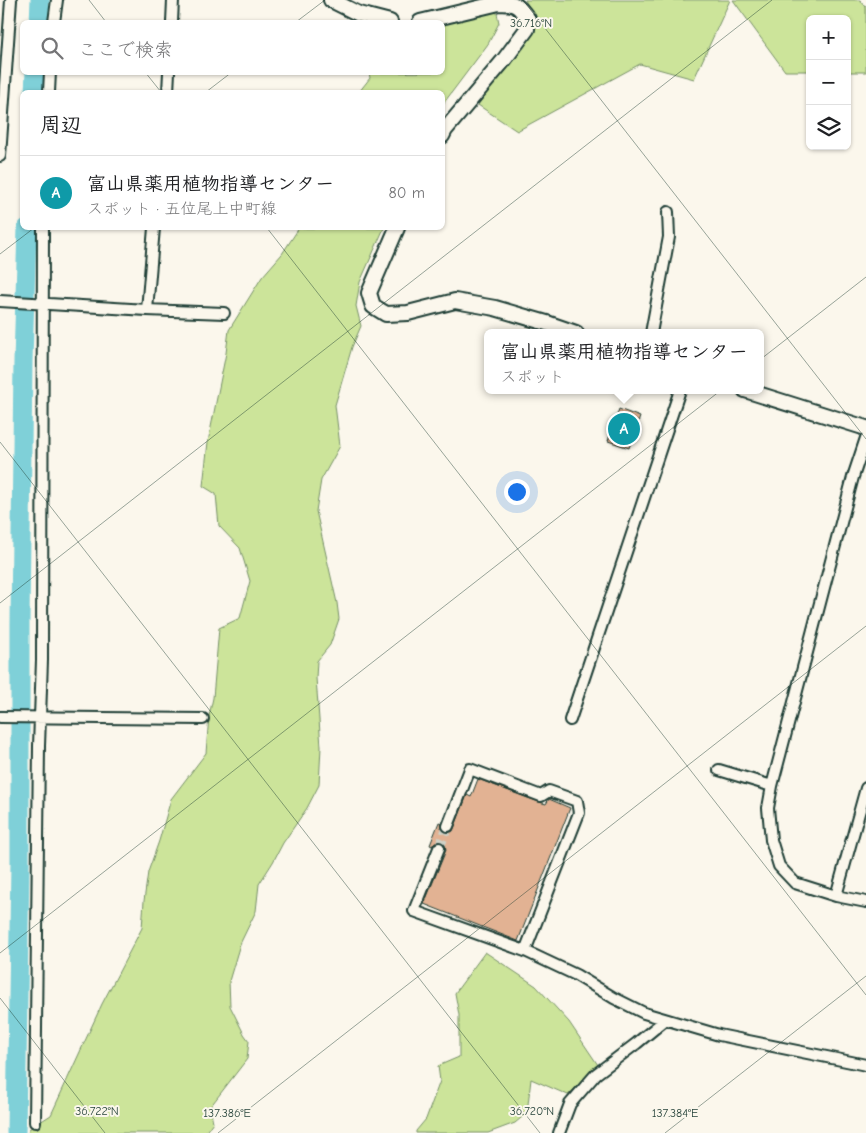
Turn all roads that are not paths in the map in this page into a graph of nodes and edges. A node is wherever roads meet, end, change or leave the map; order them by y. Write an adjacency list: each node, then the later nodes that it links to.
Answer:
1 (11, 0): 14 (street)
2 (56, 0): 5 (street)
3 (173, 0): 6 (street)
4 (331, 0): 7 (main road)
5 (54, 20)
6 (172, 20)
7 (382, 20)
8 (428, 20): 13 (main road)
9 (50, 75): 11 (street)
10 (169, 75): 12 (street)
11 (49, 90)
12 (168, 90)
13 (445, 132)
14 (0, 156)
15 (668, 212): 24 (street)
16 (43, 230): 20 (street)
17 (154, 230): 21 (street)
18 (395, 230): 23 (main road)
19 (0, 301): 20 (street)
20 (42, 303): 21 (street); 30 (street)
21 (147, 310): 22 (street)
22 (224, 313)
23 (564, 329)
24 (652, 329)
25 (679, 394): 32 (street)
26 (758, 394): 27 (main road)
27 (866, 428)
28 (866, 438): 34 (street)
29 (0, 717): 30 (street)
30 (41, 717): 31 (street); 43 (street)
31 (203, 719)
32 (570, 720)
33 (718, 770): 34 (street)
34 (772, 786): 38 (street)
35 (866, 788): 38 (street)
36 (448, 826): 40 (street)
37 (439, 848): 40 (street)
38 (836, 896): 39 (street)
39 (866, 902)
40 (525, 951): 41 (street)
41 (665, 1020): 42 (street); 44 (street)
42 (866, 1065)
43 (35, 1122)
44 (559, 1133)

